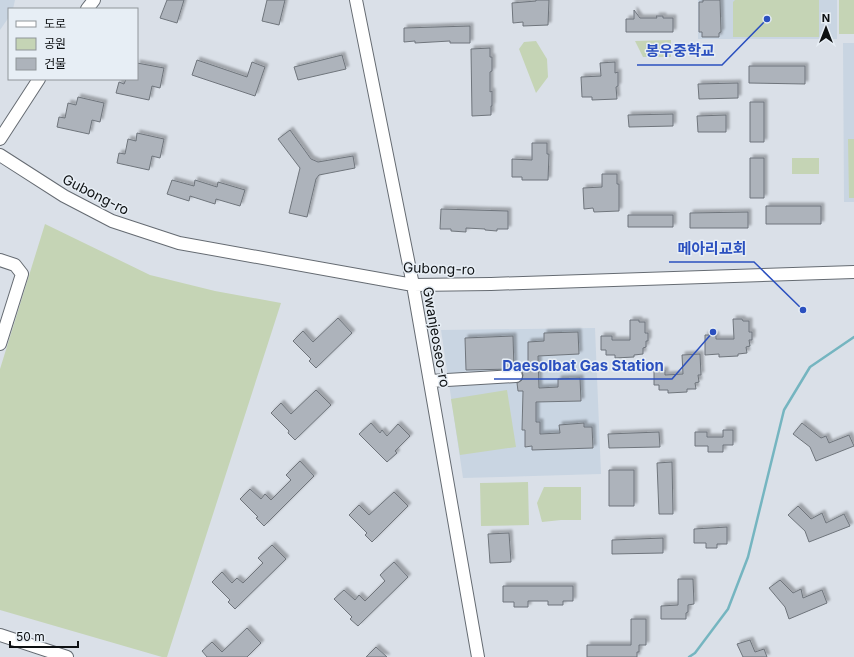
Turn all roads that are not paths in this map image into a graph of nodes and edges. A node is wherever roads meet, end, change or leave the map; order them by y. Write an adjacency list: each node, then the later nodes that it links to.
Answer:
1 (94, 0): 3 (street)
2 (356, 0): 9 (street, Gwanjeoseo-ro)
3 (88, 8)
4 (39, 80): 5 (street)
5 (0, 138)
6 (0, 155): 9 (street, Gubong-ro)
7 (0, 260): 10 (street)
8 (854, 272): 9 (street, Gubong-ro)
9 (413, 285): 12 (street, Gwanjeoseo-ro)
10 (0, 344)
11 (516, 376): 12 (street)
12 (430, 381): 15 (street, Gwanjeoseo-ro)
13 (0, 635): 14 (street)
14 (67, 657)
15 (478, 657)

